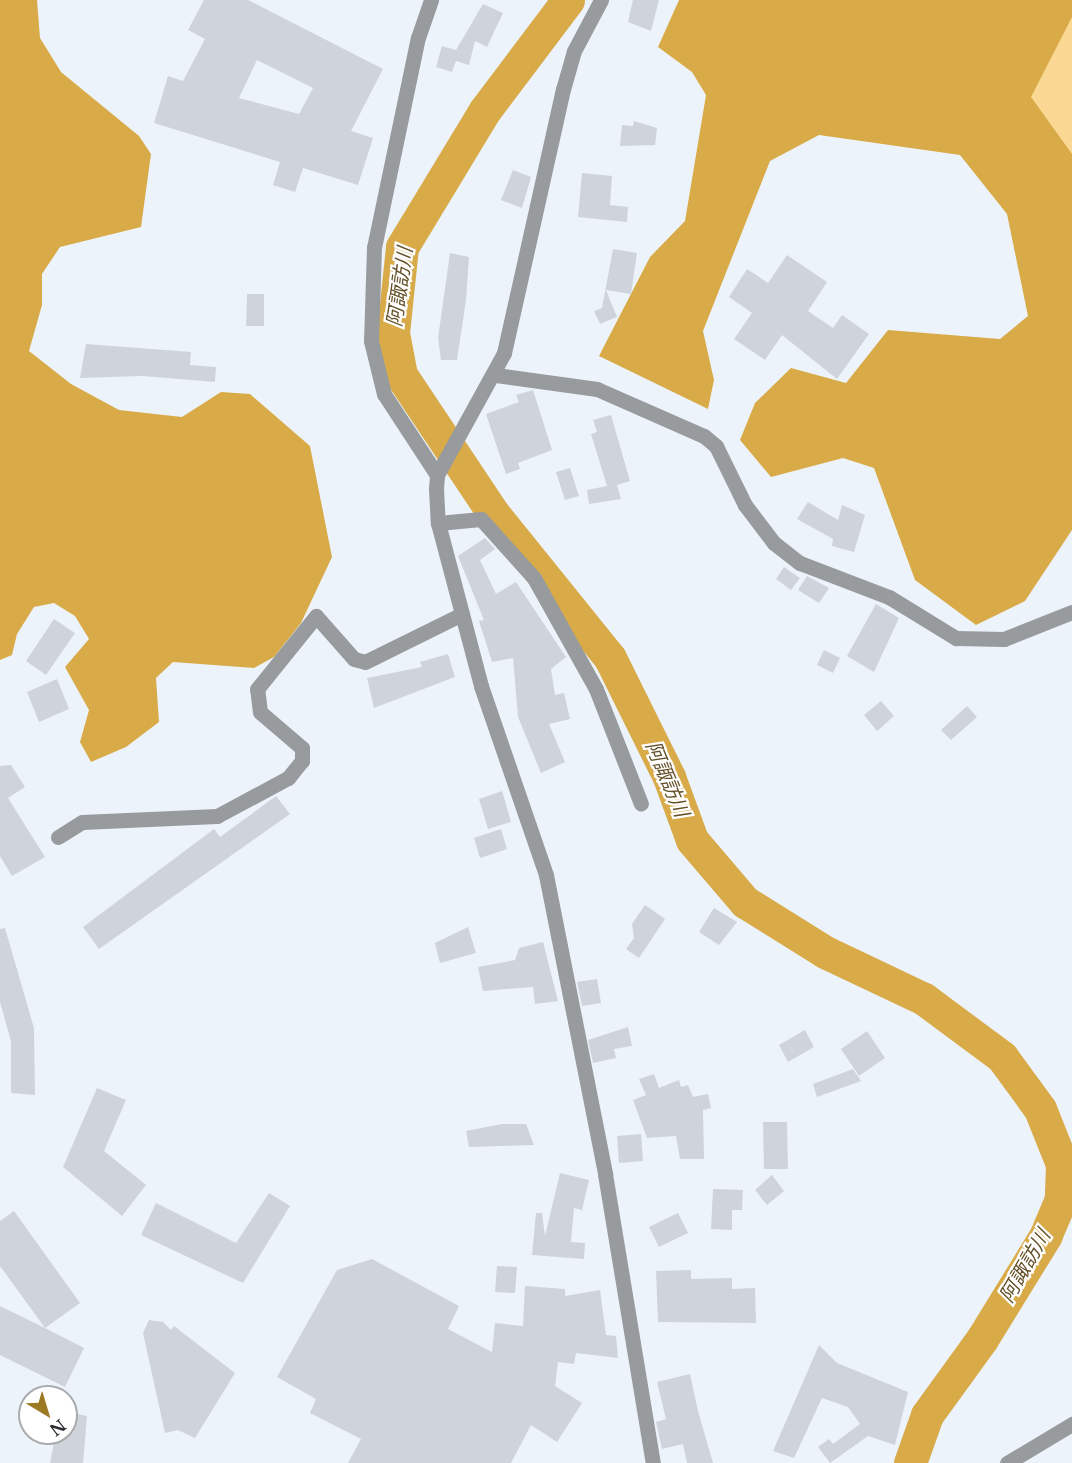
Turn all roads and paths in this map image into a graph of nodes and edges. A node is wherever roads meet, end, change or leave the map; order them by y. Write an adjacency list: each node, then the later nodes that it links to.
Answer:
1 (431, 0): 4 (street)
2 (601, 0): 3 (street)
3 (496, 375): 4 (street); 6 (street)
4 (437, 475): 5 (street)
5 (438, 523): 7 (street); 8 (street)
6 (1072, 612)
7 (462, 614): 9 (street); 11 (street)
8 (641, 804)
9 (58, 837)
10 (1072, 1424): 12 (street)
11 (653, 1463)
12 (1007, 1463)

